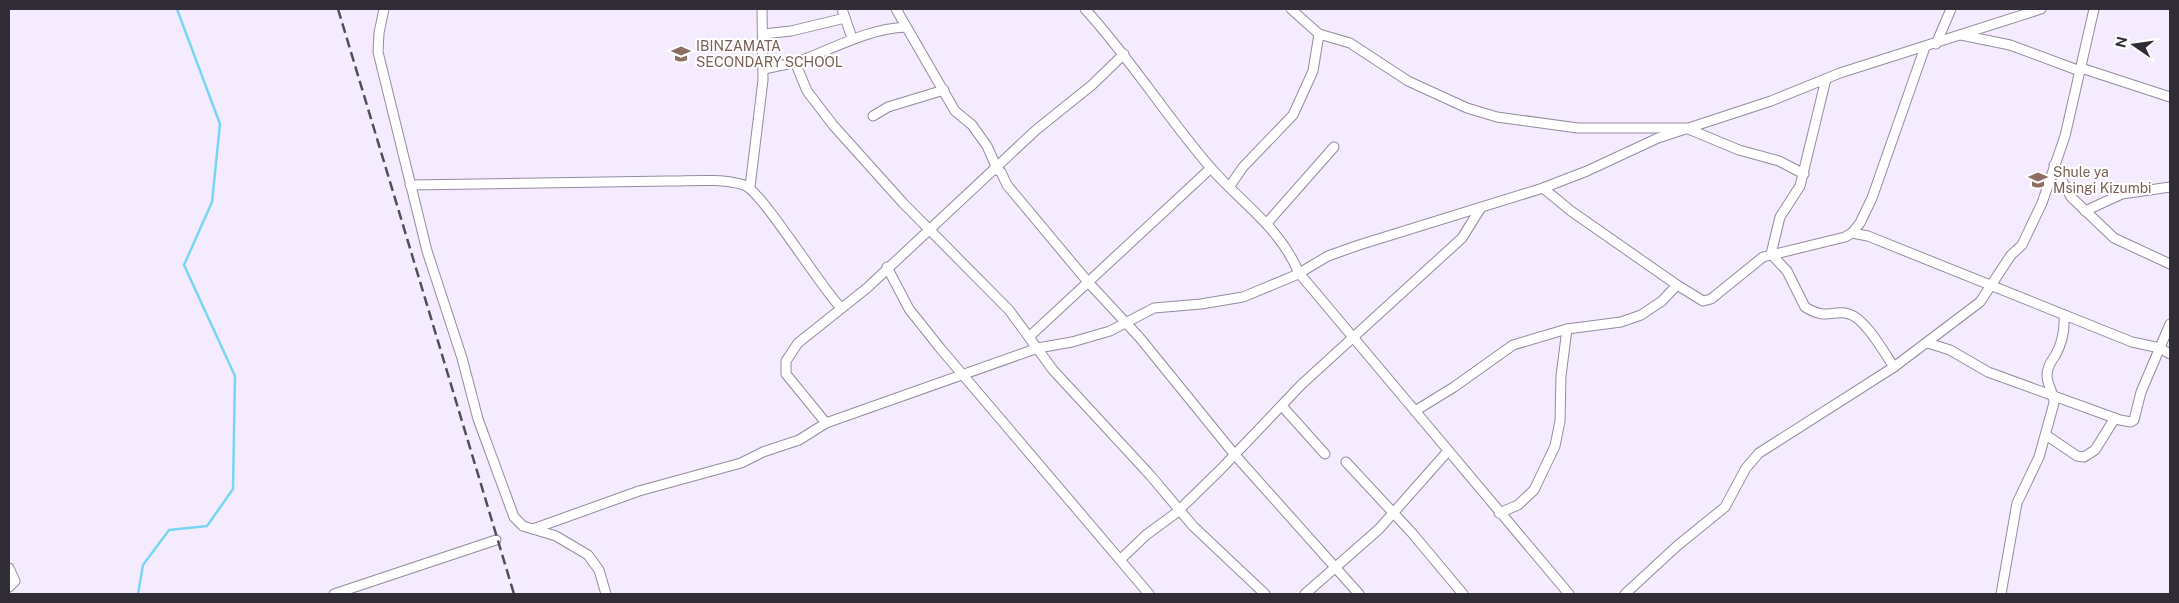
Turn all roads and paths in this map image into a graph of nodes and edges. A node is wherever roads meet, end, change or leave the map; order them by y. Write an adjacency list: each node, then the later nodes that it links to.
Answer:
1 (384, 9): 31 (street)
2 (762, 9): 11 (street)
3 (896, 9): 10 (street)
4 (1085, 9): 17 (street)
5 (1291, 9): 12 (street)
6 (1951, 9): 15 (street)
7 (2041, 9): 13 (street)
8 (2094, 9): 20 (street)
9 (843, 13): 11 (street); 14 (street)
10 (906, 27): 14 (street); 22 (street)
11 (763, 34): 19 (street)
12 (1319, 34): 25 (street); 32 (street)
13 (1961, 35): 15 (street); 20 (street)
14 (852, 38): 18 (street)
15 (1936, 44): 16 (street)
16 (1925, 47): 21 (street); 40 (street)
17 (1124, 54): 28 (street); 29 (street)
18 (795, 62): 19 (street); 39 (street)
19 (764, 69): 33 (street)
20 (2080, 70): 23 (street); 27 (street)
21 (1826, 79): 25 (street); 30 (street)
22 (944, 90): 24 (street); 29 (street)
23 (2170, 97)
24 (873, 116)
25 (1686, 128): 30 (street); 35 (street)
26 (1334, 147): 38 (street)
27 (2054, 165): 37 (street); 47 (street)
28 (1211, 168): 32 (street); 45 (street)
29 (995, 169): 39 (street); 45 (street)
30 (1804, 174): 41 (street)
31 (410, 184): 33 (street); 74 (street)
32 (1230, 186): 38 (street)
33 (750, 187): 48 (street)
34 (2170, 187): 37 (street)
35 (1543, 188): 36 (street); 46 (street)
36 (1480, 209): 44 (street); 54 (street)
37 (2085, 211): 42 (street)
38 (1267, 223): 44 (street)
39 (929, 229): 43 (street); 53 (street)
40 (1852, 233): 41 (street); 47 (street)
41 (1771, 254): 46 (street); 59 (street)
42 (2170, 264)
43 (887, 267): 48 (street); 60 (street)
44 (1299, 273): 50 (street); 54 (street)
45 (1088, 282): 50 (street); 53 (street)
46 (1677, 285): 52 (street)
47 (1991, 285): 49 (street); 55 (street)
48 (841, 308): 65 (street)
49 (2064, 315): 57 (street); 61 (street)
50 (1125, 322): 56 (street); 69 (street)
51 (2170, 324): 57 (street)
52 (1567, 329): 63 (street); 72 (street)
53 (1030, 336): 56 (street)
54 (1353, 337): 62 (street); 63 (street)
55 (1928, 343): 59 (street); 61 (street)
56 (1038, 348): 60 (street); 71 (street)
57 (2160, 348): 58 (street); 64 (street)
58 (2170, 354)
59 (1894, 367): 88 (street)
60 (964, 375): 65 (street); 76 (street)
61 (2054, 396): 64 (street); 66 (street)
62 (1282, 406): 68 (street); 69 (street)
63 (1415, 411): 67 (street)
64 (2115, 418): 66 (street)
65 (826, 424): 74 (street)
66 (2046, 436): 89 (street)
67 (1448, 451): 72 (street); 73 (street)
68 (1325, 454)
69 (1235, 455): 71 (street); 77 (street)
70 (1346, 462): 73 (street)
71 (1180, 508): 76 (street); 83 (street)
72 (1499, 513): 87 (street)
73 (1393, 514): 77 (street); 86 (street)
74 (533, 529): 81 (street)
75 (496, 540): 80 (street)
76 (1120, 559): 82 (street)
77 (1336, 567): 84 (street); 85 (street)
78 (9, 568): 79 (street)
79 (9, 587)
80 (334, 594)
81 (606, 594)
82 (1149, 594)
83 (1265, 594)
84 (1305, 594)
85 (1359, 594)
86 (1463, 594)
87 (1569, 594)
88 (1625, 594)
89 (2001, 594)

